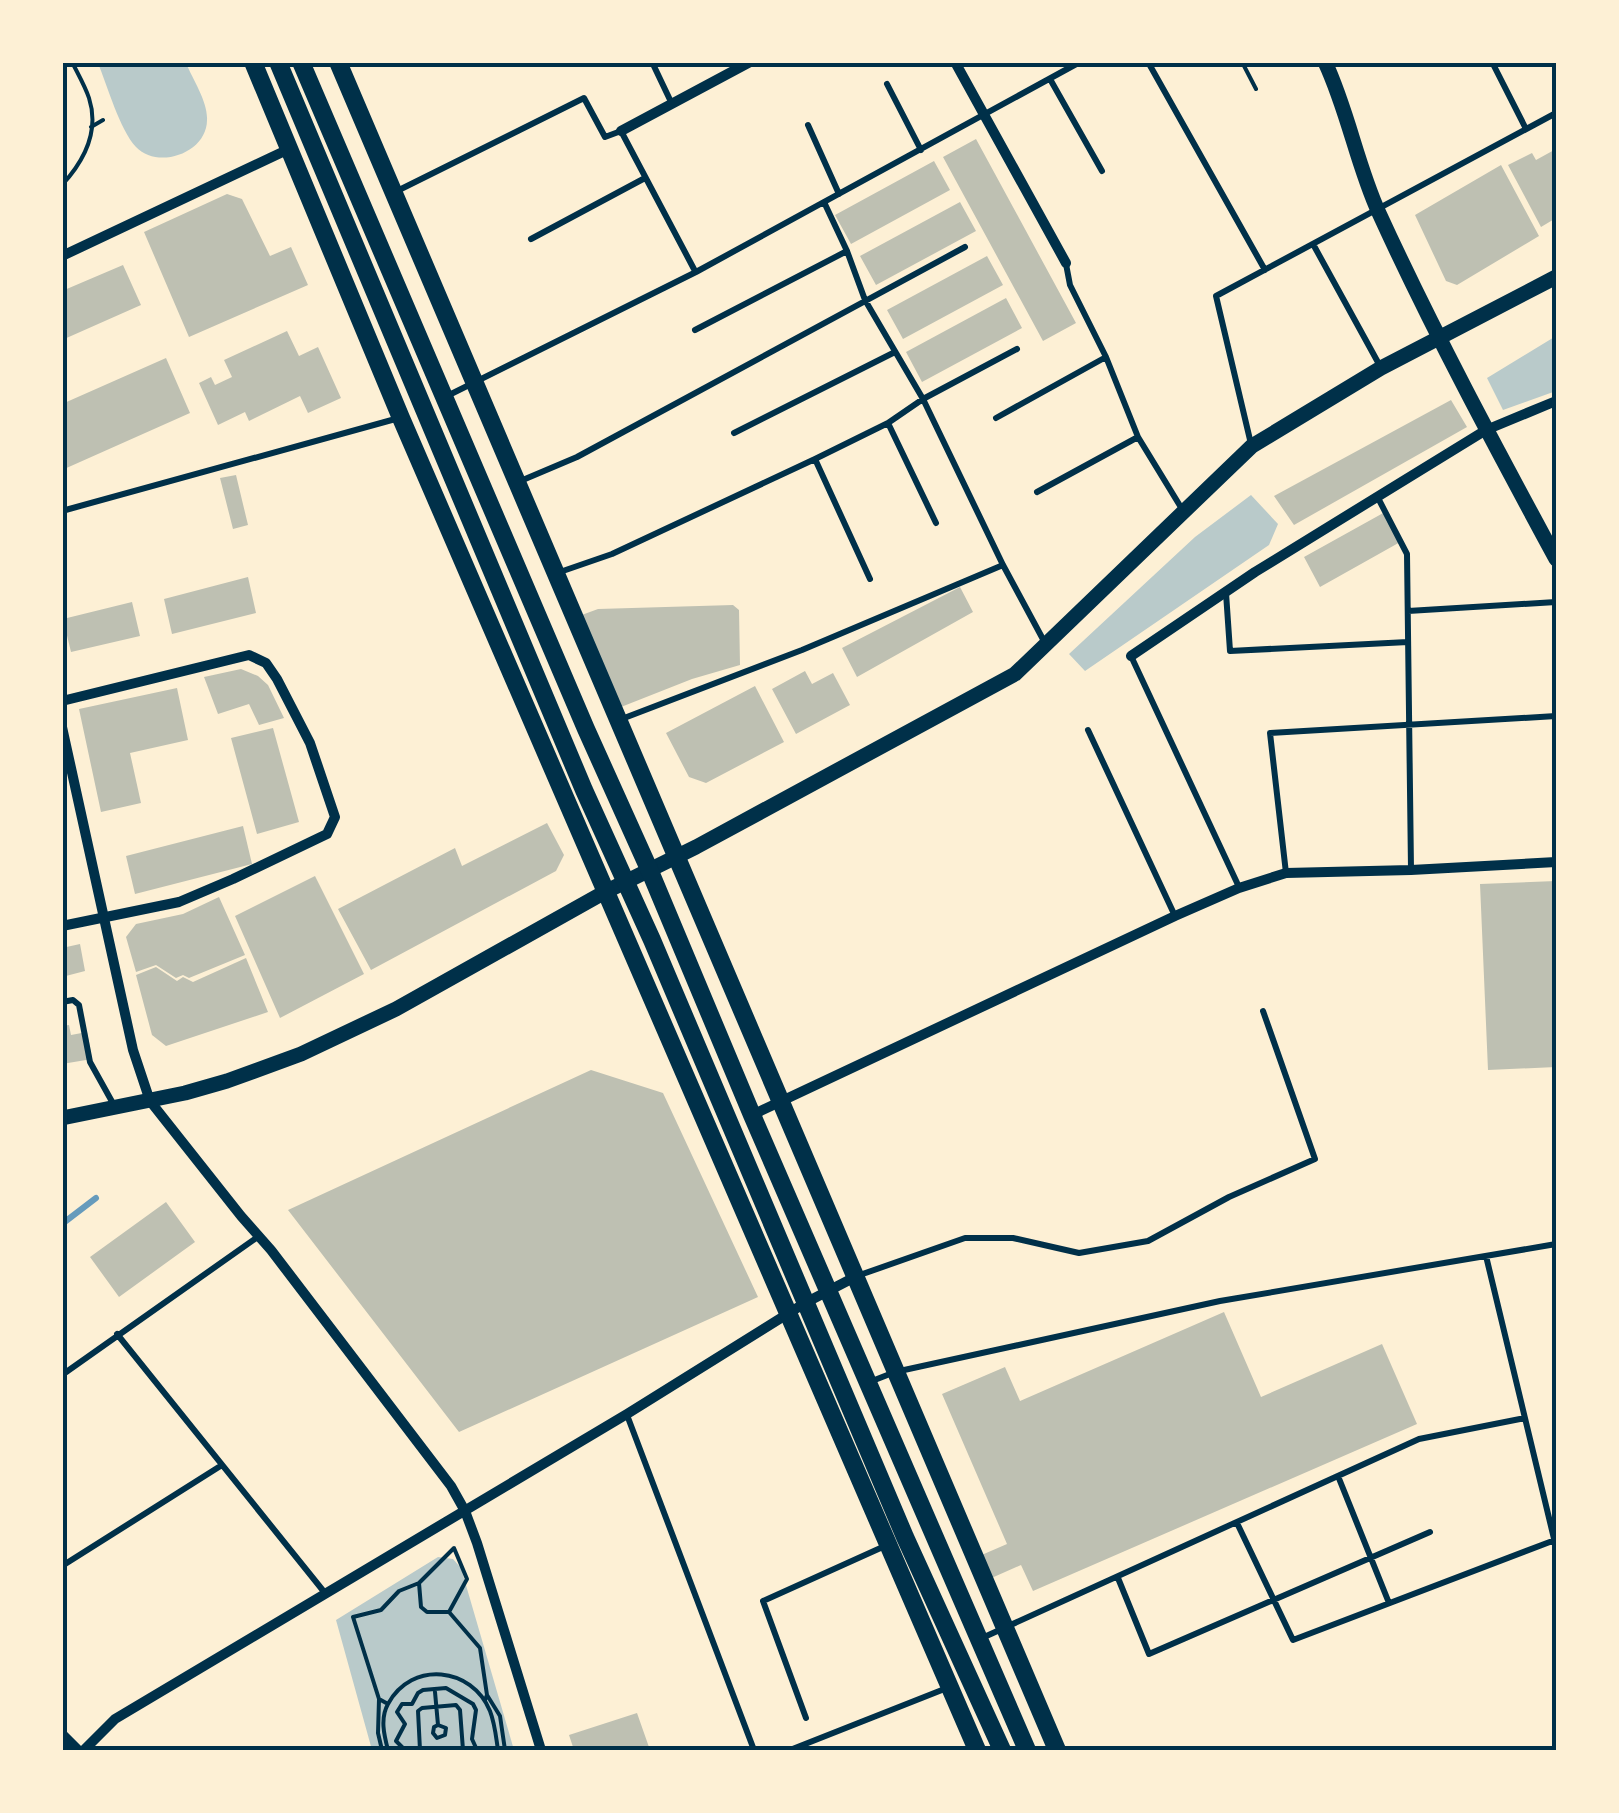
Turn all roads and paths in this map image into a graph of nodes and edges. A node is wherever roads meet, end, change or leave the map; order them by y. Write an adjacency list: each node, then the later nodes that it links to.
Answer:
1 (72, 62): 22 (path)
2 (253, 62): 25 (main road)
3 (278, 62): 77 (main road)
4 (302, 62): 51 (main road)
5 (652, 62): 17 (lane)
6 (750, 62): 17 (street)
7 (955, 62): 19 (street)
8 (1080, 62): 14 (lane)
9 (1148, 62): 40 (lane)
10 (1242, 62): 16 (path)
11 (1325, 62): 33 (street)
12 (1492, 62): 23 (lane)
13 (341, 63): 30 (main road)
14 (1050, 79): 19 (lane); 27 (lane)
15 (887, 84): 26 (lane)
16 (1256, 89)
17 (672, 104): 24 (street)
18 (1556, 113): 23 (lane)
19 (983, 115): 26 (lane); 39 (street)
20 (102, 120): 22 (path)
21 (808, 125): 31 (lane)
22 (91, 126): 29 (path)
23 (1526, 130): 33 (lane)
24 (620, 131): 28 (lane); 30 (lane)
25 (289, 149): 38 (street); 54 (main road)
26 (920, 150): 31 (lane)
27 (1102, 171)
28 (645, 178): 34 (lane); 41 (lane)
29 (62, 185)
30 (394, 192): 50 (main road)
31 (839, 194): 32 (lane)
32 (824, 202): 37 (lane); 41 (lane)
33 (1377, 209): 35 (lane); 45 (street)
34 (531, 238)
35 (1313, 244): 40 (lane); 49 (lane)
36 (965, 247): 43 (lane)
37 (847, 251): 43 (lane); 44 (lane)
38 (62, 256)
39 (1066, 263): 48 (lane)
40 (1265, 270): 60 (lane)
41 (696, 272): 50 (lane)
42 (1556, 277): 45 (street)
43 (866, 300): 47 (lane); 62 (lane)
44 (695, 330)
45 (1441, 338): 49 (street); 57 (street)
46 (1017, 349): 52 (lane)
47 (896, 352): 52 (lane); 58 (lane)
48 (1106, 357): 55 (lane); 59 (lane)
49 (1380, 368): 60 (street)
50 (475, 382): 51 (lane); 62 (main road)
51 (444, 398): 75 (main road)
52 (923, 399): 56 (lane); 69 (lane)
53 (1556, 401): 57 (street)
54 (401, 418): 65 (lane); 78 (main road)
55 (996, 418)
56 (888, 422): 61 (lane); 67 (lane)
57 (1486, 430): 64 (street); 68 (street)
58 (734, 432)
59 (1138, 437): 63 (lane); 66 (lane)
60 (1252, 446): 66 (street)
61 (816, 459): 70 (lane); 71 (lane)
62 (517, 483): 70 (main road)
63 (1037, 492)
64 (1377, 496): 72 (street); 76 (lane)
65 (62, 511)
66 (1183, 512): 80 (street)
67 (936, 523)
68 (1556, 559)
69 (1003, 565): 80 (lane); 84 (lane)
70 (556, 574): 73 (main road)
71 (870, 580)
72 (1226, 592): 79 (lane); 81 (street)
73 (564, 594): 75 (main road); 84 (main road)
74 (1556, 602): 76 (lane)
75 (534, 608): 90 (main road)
76 (1408, 611): 79 (lane)
77 (509, 612): 78 (main road); 93 (main road)
78 (489, 621): 95 (main road)
79 (1408, 642): 85 (lane)
80 (1046, 644): 88 (street)
81 (1131, 656): 94 (lane)
82 (62, 701): 97 (street)
83 (1556, 716): 85 (lane)
84 (618, 720): 88 (main road)
85 (1408, 725): 91 (lane); 92 (lane)
86 (62, 727): 97 (street)
87 (1088, 730): 96 (lane)
88 (676, 856): 90 (street); 102 (main road)
89 (1556, 862): 91 (street)
90 (649, 869): 93 (street); 104 (main road)
91 (1411, 870): 92 (street)
92 (1286, 873): 94 (street)
93 (626, 881): 95 (street); 111 (main road)
94 (1239, 888): 96 (street)
95 (605, 892): 101 (street); 112 (main road)
96 (1175, 916): 102 (street)
97 (103, 918): 98 (street); 101 (street)
98 (62, 926)
99 (62, 1002): 103 (lane)
100 (1263, 1010): 109 (lane)
101 (150, 1102): 103 (street); 106 (street)
102 (780, 1102): 104 (street); 109 (main road)
103 (116, 1108): 105 (street)
104 (752, 1115): 110 (main road)
105 (62, 1118)
106 (259, 1236): 113 (lane); 121 (street)
107 (1556, 1244): 108 (lane)
108 (1486, 1256): 114 (lane); 118 (lane)
109 (855, 1277): 110 (street); 114 (main road)
110 (829, 1291): 111 (street); 116 (main road)
111 (805, 1303): 112 (street); 124 (main road)
112 (788, 1313): 117 (street); 124 (main road)
113 (117, 1334): 115 (lane); 119 (lane)
114 (896, 1372): 116 (lane); 134 (main road)
115 (62, 1374)
116 (868, 1383): 135 (main road)
117 (627, 1414): 121 (street); 158 (lane)
118 (1525, 1418): 120 (lane); 125 (lane)
119 (222, 1465): 127 (lane); 130 (lane)
120 (1338, 1476): 122 (lane); 126 (lane)
121 (465, 1511): 130 (street); 157 (street)
122 (1237, 1522): 128 (lane); 131 (lane)
123 (1430, 1532): 126 (lane)
124 (896, 1541): 136 (main road); 142 (lane); 161 (main road)
125 (1556, 1544): 132 (lane)
126 (1372, 1557): 131 (lane); 132 (lane)
127 (62, 1566)
128 (1118, 1578): 131 (lane); 134 (lane)
129 (419, 1583): 133 (path); 133 (path); 139 (path)
130 (325, 1594): 148 (street)
131 (1274, 1600): 132 (lane)
132 (1389, 1603)
133 (449, 1612): 138 (path)
134 (1005, 1629): 135 (lane); 163 (main road)
135 (978, 1640): 162 (main road)
136 (949, 1688): 159 (lane); 160 (main road)
137 (435, 1690): 141 (path); 150 (path); 154 (path)
138 (486, 1698): 140 (path); 155 (path); 156 (path)
139 (379, 1700): 140 (path); 149 (path)
140 (388, 1704): 149 (path)
141 (436, 1707): 143 (path); 144 (path); 153 (path)
142 (806, 1718)
143 (438, 1724): 145 (path); 147 (path)
144 (419, 1730): 145 (path); 151 (path)
145 (432, 1731): 147 (path)
146 (62, 1734): 148 (street)
147 (440, 1738): 152 (path)
148 (81, 1750)
149 (385, 1750)
150 (405, 1750)
151 (420, 1750)
152 (441, 1750)
153 (463, 1750)
154 (478, 1750)
155 (498, 1750)
156 (505, 1750)
157 (541, 1750)
158 (754, 1750)
159 (790, 1750)
160 (978, 1750)
161 (1002, 1750)
162 (1027, 1750)
163 (1057, 1750)

